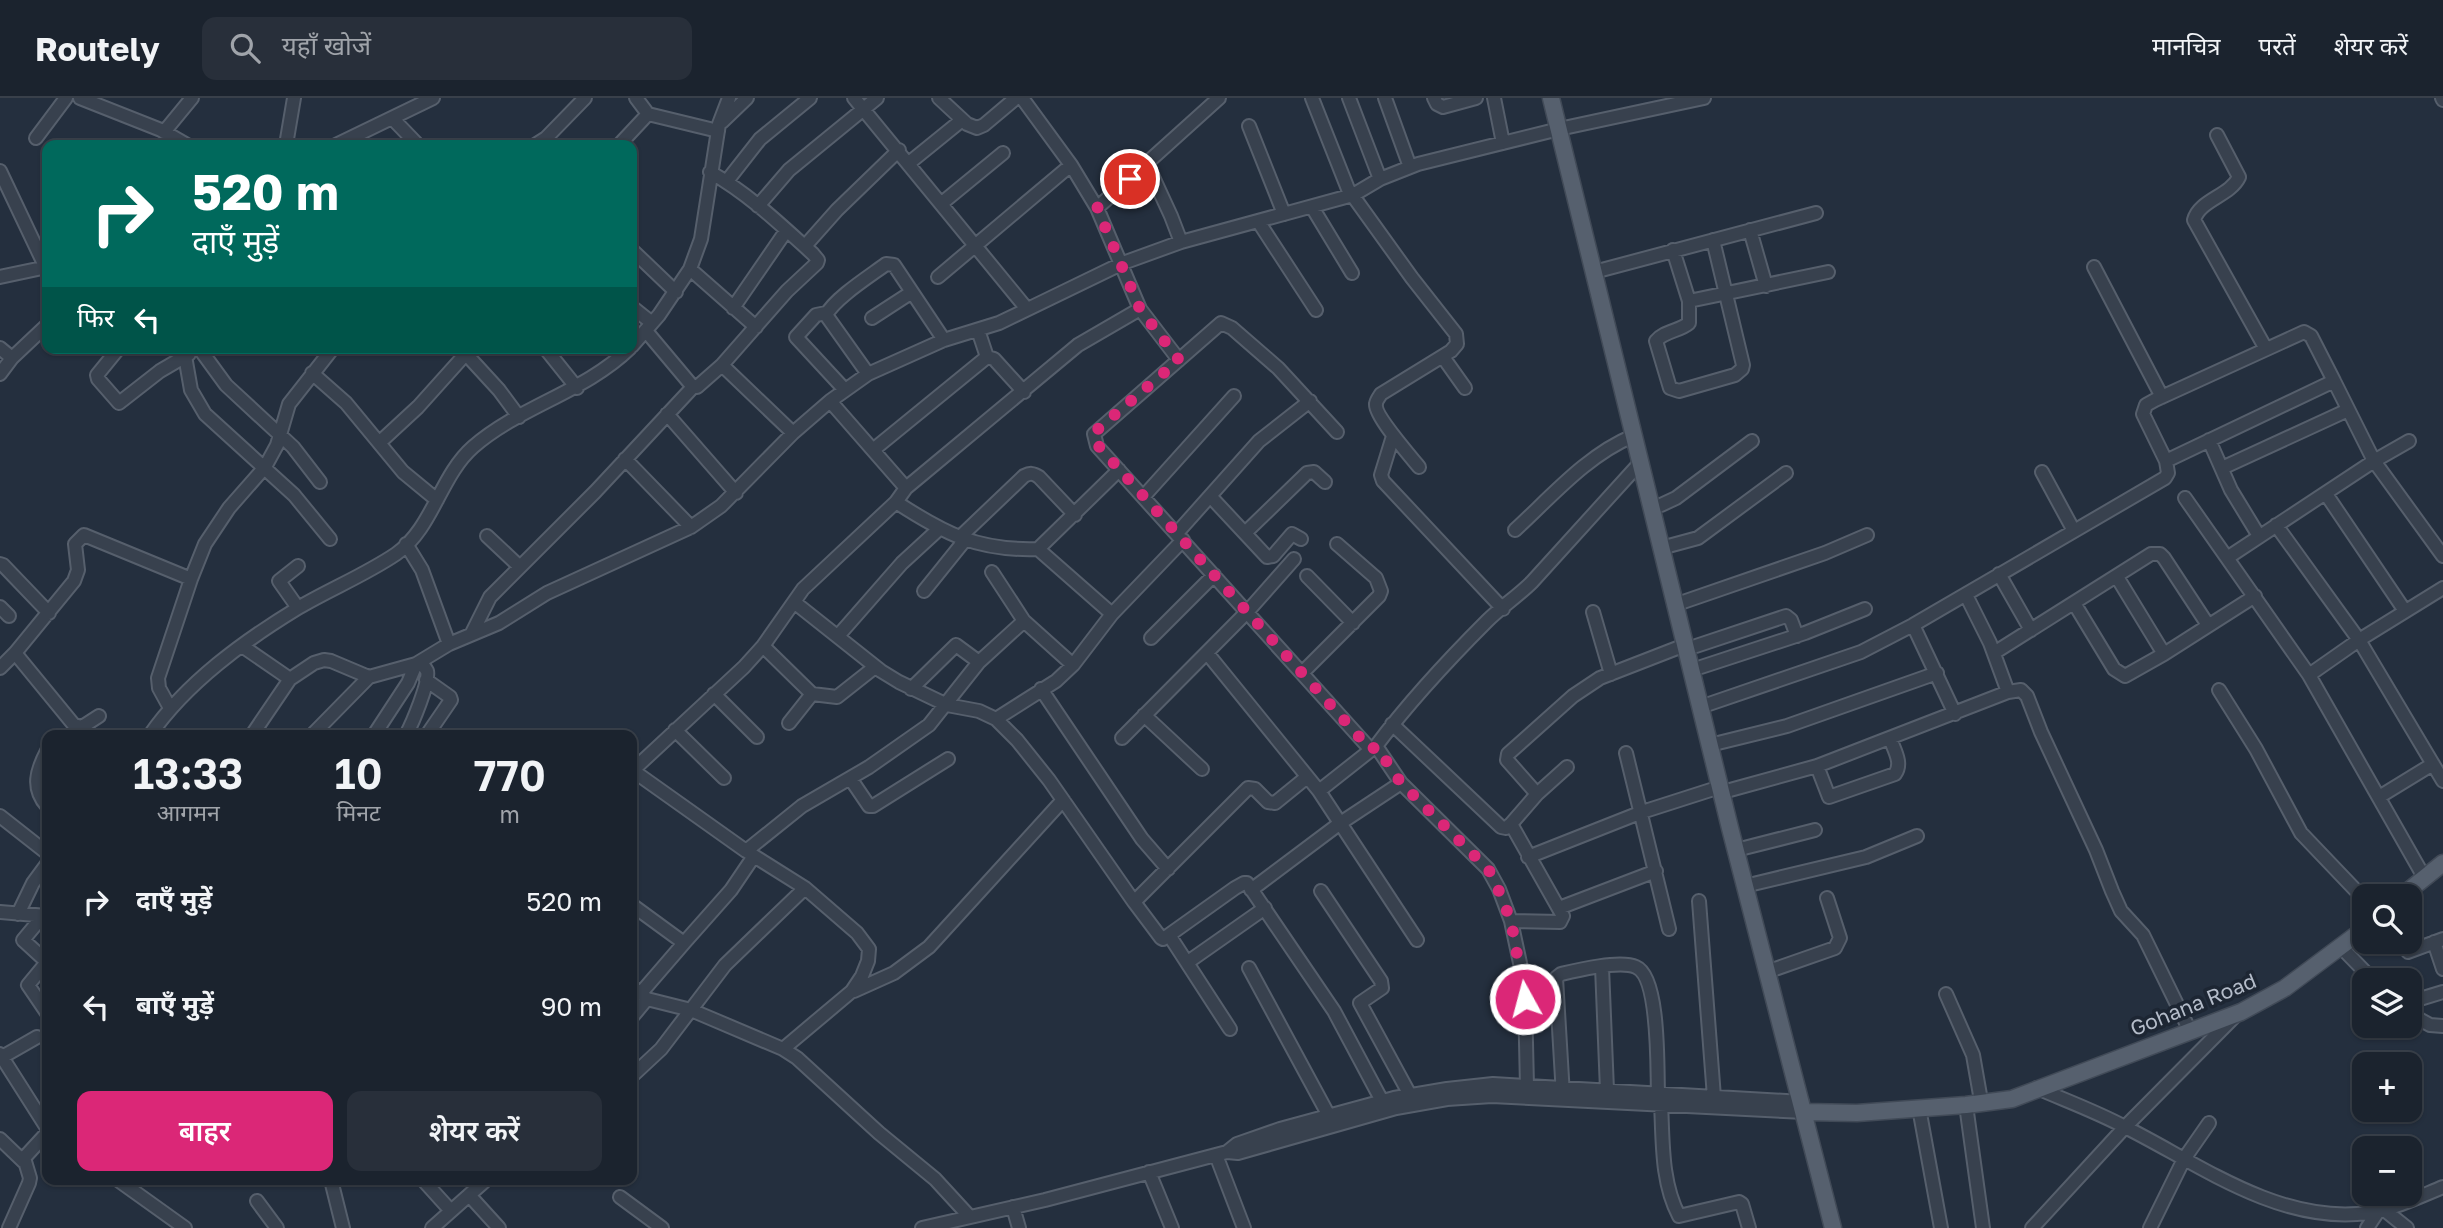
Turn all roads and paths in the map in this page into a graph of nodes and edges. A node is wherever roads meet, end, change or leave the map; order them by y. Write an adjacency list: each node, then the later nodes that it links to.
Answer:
1 (66, 98): 36 (street)
2 (192, 98): 34 (street)
3 (294, 98): 38 (street)
4 (433, 98): 29 (street)
5 (585, 98): 41 (street)
6 (636, 98): 28 (street)
7 (729, 98): 32 (street)
8 (747, 98): 32 (street)
9 (810, 98): 53 (street)
10 (854, 98): 27 (street)
11 (877, 98): 27 (street)
12 (939, 98): 30 (street)
13 (1016, 98): 30 (street)
14 (1022, 98): 48 (street)
15 (1312, 98): 54 (street)
16 (1349, 98): 52 (street)
17 (1385, 98): 49 (street)
18 (1434, 98): 19 (street)
19 (1476, 98)
20 (1494, 98): 43 (street)
21 (1551, 98): 33 (main road)
22 (1561, 98): 33 (main road)
23 (1704, 98): 26 (street)
24 (84, 99): 34 (street)
25 (1211, 101): 47 (street)
26 (1651, 104): 33 (street)
27 (864, 109): 44 (street); 56 (street)
28 (648, 114): 32 (street); 42 (street)
29 (392, 118): 39 (street); 40 (street)
30 (962, 120): 46 (street)
31 (1249, 126): 60 (street)
32 (719, 127): 51 (street)
33 (1563, 128): 43 (street); 75 (main road)
34 (164, 132): 37 (street)
35 (2217, 135): 99 (street)
36 (36, 138)
37 (178, 140)
38 (287, 140)
39 (346, 140)
40 (413, 140)
41 (543, 140)
42 (623, 140)
43 (1503, 143): 49 (street)
44 (899, 150): 46 (street); 66 (street)
45 (1003, 153): 55 (street)
46 (909, 163): 55 (street)
47 (1147, 164): 58 (street); 65 (street)
48 (1071, 165): 58 (street); 67 (street)
49 (1410, 167): 52 (street)
50 (0, 171): 70 (street)
51 (710, 173): 53 (street); 74 (street)
52 (1380, 179): 54 (street)
53 (726, 181): 56 (street)
54 (1353, 195): 57 (street); 110 (street)
55 (942, 203): 67 (street)
56 (758, 206): 63 (street)
57 (1312, 207): 60 (street); 77 (street)
58 (1097, 208): 71 (street)
59 (1816, 213): 62 (street)
60 (1284, 214): 61 (street)
61 (1258, 221): 65 (street); 88 (street)
62 (1750, 230): 64 (street); 80 (street)
63 (786, 231): 66 (street); 85 (street)
64 (1713, 240): 68 (street); 83 (street)
65 (1181, 242): 71 (street)
66 (805, 246): 93 (street)
67 (977, 247): 79 (street); 86 (street)
68 (1673, 250): 75 (street); 84 (street)
69 (637, 255): 81 (street)
70 (42, 258)
71 (1123, 263): 86 (street); 87 (street)
72 (2094, 267): 124 (street)
73 (42, 269): 78 (street)
74 (690, 269): 81 (street); 85 (street)
75 (1598, 271): 134 (main road); 147 (main road)
76 (1828, 272): 80 (street)
77 (1352, 273)
78 (0, 276)
79 (938, 277)
80 (1766, 286): 83 (street)
81 (676, 292): 92 (street)
82 (912, 292): 90 (street); 91 (street); 97 (street)
83 (1726, 295): 84 (street); 84 (street)
84 (1689, 301)
85 (733, 308): 93 (street)
86 (1027, 309): 95 (street)
87 (1140, 309): 112 (street); 122 (street)
88 (1316, 310)
89 (637, 313): 92 (street)
90 (827, 313): 116 (street); 121 (street)
91 (872, 318)
92 (649, 327): 96 (street); 118 (street)
93 (756, 327): 113 (street)
94 (42, 330): 111 (street)
95 (978, 330): 97 (street); 109 (street)
96 (637, 340)
97 (944, 340): 116 (street)
98 (0, 348): 111 (street)
99 (2266, 349): 117 (street); 124 (street)
100 (114, 354): 108 (street)
101 (188, 354): 108 (street)
102 (203, 354): 132 (street)
103 (327, 354): 114 (street)
104 (465, 354): 138 (street)
105 (470, 354): 129 (street)
106 (550, 354): 119 (street)
107 (623, 354): 119 (street)
108 (185, 356): 143 (street)
109 (988, 357): 122 (street); 139 (street)
110 (1443, 357): 120 (street); 133 (street)
111 (12, 358): 115 (street)
112 (1179, 360): 126 (street); 146 (street)
113 (722, 365): 118 (street); 131 (street)
114 (313, 373): 132 (street); 138 (street)
115 (0, 374)
116 (868, 374): 121 (street)
117 (2334, 381): 127 (street); 135 (street)
118 (694, 387): 128 (street)
119 (577, 388): 129 (street)
120 (1465, 388)
121 (845, 390): 125 (street)
122 (1024, 392): 152 (street)
123 (1234, 396): 155 (street)
124 (2162, 397): 141 (street)
125 (831, 401): 131 (street); 139 (street)
126 (1310, 401): 130 (street); 156 (street)
127 (2348, 410): 142 (street); 145 (street)
128 (667, 414): 140 (street); 153 (street)
129 (519, 417): 158 (street)
130 (1337, 432)
131 (793, 433): 153 (street)
132 (280, 435): 143 (street); 150 (street)
133 (1393, 436): 144 (street); 200 (street)
134 (1633, 436): 147 (main road); 165 (street)
135 (2209, 440): 141 (street); 145 (street)
136 (1752, 441): 160 (street)
137 (2409, 441): 142 (street)
138 (379, 443): 158 (street)
139 (873, 450): 152 (street)
140 (625, 459): 163 (street); 185 (street)
141 (2165, 461): 166 (street)
142 (2374, 461): 154 (street); 175 (street)
143 (265, 467): 173 (street); 191 (street)
144 (1419, 467)
145 (2222, 468): 171 (street)
146 (1119, 470): 155 (street); 161 (street)
147 (1646, 471): 160 (main road); 178 (main road); 200 (street)
148 (2042, 472): 166 (street)
149 (1786, 473): 178 (street)
150 (320, 482)
151 (1325, 482): 167 (street)
152 (906, 488): 159 (street)
153 (736, 493): 163 (street)
154 (2326, 494): 162 (street); 203 (street)
155 (1144, 496): 170 (street)
156 (1211, 497): 167 (street); 170 (street)
157 (2185, 498): 181 (street)
158 (437, 500): 176 (street)
159 (896, 502): 164 (street); 196 (street)
160 (1661, 505): 178 (main road)
161 (1075, 515): 174 (street); 179 (street)
162 (2276, 525): 171 (street); 216 (street)
163 (691, 527): 212 (street)
164 (939, 529): 174 (street); 213 (street)
165 (1514, 530)
166 (2074, 531): 187 (street)
167 (1245, 533): 172 (street)
168 (1867, 535): 197 (street)
169 (487, 536): 185 (street)
170 (1180, 536): 188 (street); 206 (street)
171 (2259, 536): 181 (street)
172 (1301, 538)
173 (330, 539)
174 (962, 539): 179 (street); 193 (street)
175 (2439, 541): 180 (street)
176 (406, 544): 199 (street); 217 (street)
177 (1337, 544): 208 (street)
178 (1666, 547): 197 (main road); 220 (main road)
179 (1038, 549): 206 (street)
180 (2443, 556)
181 (2227, 558): 195 (street)
182 (1294, 559): 202 (street)
183 (0, 564): 205 (street)
184 (298, 566): 199 (street)
185 (520, 567): 212 (street)
186 (992, 572): 207 (street)
187 (1999, 574): 194 (street); 211 (street)
188 (1214, 575): 202 (street); 215 (street)
189 (1307, 576): 208 (street)
190 (2117, 577): 198 (street); 210 (street); 224 (street)
191 (191, 579): 205 (street); 246 (street)
192 (2443, 588): 203 (street)
193 (923, 591)
194 (1966, 595): 209 (street); 223 (street)
195 (2255, 596): 210 (street); 234 (street)
196 (794, 602): 213 (street); 219 (street)
197 (1683, 602): 220 (main road)
198 (2074, 603): 211 (street); 224 (street)
199 (298, 608): 218 (street)
200 (1503, 608): 252 (street)
201 (1865, 609): 214 (street)
202 (1248, 611): 222 (street); 231 (street)
203 (2405, 611): 216 (street)
204 (1593, 612): 233 (street)
205 (49, 613): 221 (street)
206 (1112, 614): 227 (street)
207 (1024, 621): 225 (street); 227 (street)
208 (1353, 623): 231 (street)
209 (1913, 625): 232 (street); 244 (street)
210 (2208, 625): 224 (street)
211 (2031, 630): 223 (street)
212 (472, 633): 217 (street)
213 (838, 636): 228 (street)
214 (1797, 636): 220 (street); 229 (street)
215 (1151, 638)
216 (2359, 640): 234 (street); 268 (street)
217 (449, 643): 226 (street)
218 (242, 646): 236 (street); 246 (street)
219 (763, 646): 242 (street); 243 (street)
220 (1690, 646): 229 (main road); 233 (street); 279 (main road)
221 (15, 653): 230 (street); 249 (street)
222 (1207, 653): 248 (street); 274 (street)
223 (1994, 653): 241 (street)
224 (2164, 654)
225 (979, 662): 238 (street); 245 (street)
226 (419, 663): 235 (street); 237 (street); 256 (street)
227 (1073, 665): 239 (street)
228 (875, 667): 238 (street); 243 (street)
229 (1701, 667): 244 (main road)
230 (0, 668)
231 (1303, 672): 264 (street)
232 (1937, 673): 247 (street); 263 (street)
233 (1611, 674): 281 (street)
234 (2309, 675): 282 (street)
235 (369, 677): 236 (street); 255 (street)
236 (290, 679): 254 (street)
237 (426, 680): 257 (street); 258 (street)
238 (911, 689): 245 (street)
239 (1041, 689): 250 (street); 296 (street)
240 (2219, 691): 302 (street)
241 (2008, 692): 247 (street); 343 (street)
242 (714, 694): 259 (street); 260 (street)
243 (812, 694): 251 (street)
244 (1709, 704): 263 (main road)
245 (947, 705): 250 (street); 276 (street)
246 (170, 708): 253 (street)
247 (1955, 714): 262 (street)
248 (1144, 715): 261 (street); 272 (street)
249 (99, 716)
250 (996, 719): 284 (street)
251 (789, 723)
252 (1392, 724): 264 (street); 288 (street)
253 (154, 730)
254 (256, 730)
255 (317, 730)
256 (377, 730)
257 (408, 730)
258 (431, 730)
259 (675, 730): 269 (street); 275 (street)
260 (757, 737)
261 (1122, 738)
262 (1890, 738): 270 (street); 270 (street)
263 (1718, 743): 279 (main road)
264 (1374, 748): 278 (street); 280 (street)
265 (1626, 753): 285 (street)
266 (948, 759): 276 (street)
267 (42, 761): 283 (street)
268 (2433, 764): 277 (street); 282 (street)
269 (637, 766)
270 (1816, 766): 279 (street)
271 (1567, 767): 281 (street)
272 (1202, 769)
273 (637, 775): 293 (street)
274 (1307, 777): 280 (street); 296 (street)
275 (724, 778)
276 (850, 778): 293 (street)
277 (2443, 780)
278 (1401, 783): 287 (street); 316 (street)
279 (1725, 789): 285 (street); 291 (main road); 357 (main road)
280 (1319, 792): 287 (street)
281 (1537, 794): 288 (street)
282 (2379, 797): 299 (street)
283 (42, 799)
284 (1063, 800): 308 (street); 332 (street)
285 (1642, 812): 294 (street); 297 (street)
286 (0, 816): 292 (street)
287 (1339, 824): 304 (street); 320 (street)
288 (1511, 824): 294 (street)
289 (1815, 830): 291 (street)
290 (1917, 836): 300 (street)
291 (1744, 848): 300 (main road)
292 (42, 849)
293 (750, 854): 303 (street); 322 (street)
294 (1528, 857): 310 (street)
295 (2443, 864): 299 (main road)
296 (1168, 869): 308 (street)
297 (1656, 870): 310 (street); 317 (street)
298 (42, 871): 313 (street)
299 (2424, 877): 301 (main road)
300 (1753, 884): 330 (main road)
301 (2416, 884)
302 (2352, 886)
303 (805, 888): 332 (street); 338 (street)
304 (1251, 890): 309 (street); 318 (street)
305 (1321, 891): 352 (street)
306 (1828, 898): 330 (street)
307 (1699, 901): 354 (street)
308 (1134, 902): 318 (street)
309 (1265, 908): 325 (street); 356 (street)
310 (1559, 908): 316 (street)
311 (637, 909): 322 (street)
312 (0, 912): 313 (street)
313 (18, 914): 314 (street)
314 (42, 916)
315 (42, 919): 324 (street)
316 (1511, 921): 348 (street)
317 (1669, 929)
318 (1169, 935): 325 (street)
319 (2352, 938): 323 (main road, Gohana Road)
320 (1417, 940)
321 (2438, 941): 331 (street)
322 (684, 943): 334 (street)
323 (2341, 947): 329 (street); 339 (main road, Gohana Road)
324 (42, 957)
325 (1188, 962): 342 (street)
326 (1602, 967): 349 (street); 351 (street); 355 (street)
327 (42, 968): 337 (street)
328 (1249, 968): 360 (street)
329 (2361, 968)
330 (1775, 969): 357 (main road)
331 (2443, 969)
332 (852, 991): 345 (street)
333 (2443, 992): 336 (street)
334 (640, 993): 338 (street)
335 (1946, 994): 353 (street)
336 (2422, 998)
337 (42, 1006)
338 (691, 1010): 345 (street); 347 (street)
339 (2237, 1013): 343 (main road, Gohana Road); 363 (street)
340 (2422, 1021): 341 (street)
341 (2443, 1026)
342 (1230, 1029)
343 (2190, 1031): 350 (main road, Gohana Road)
344 (37, 1037): 346 (street)
345 (783, 1049): 381 (street)
346 (1, 1055): 361 (street)
347 (637, 1071)
348 (1527, 1086): 351 (street); 352 (street)
349 (1607, 1090): 351 (street); 355 (street)
350 (2031, 1091): 353 (main road); 358 (main road); 363 (street)
351 (1563, 1093): 355 (street); 366 (street)
352 (1410, 1095): 356 (street)
353 (1979, 1095): 357 (main road)
354 (1714, 1097): 355 (street); 357 (street)
355 (1659, 1098): 357 (street); 393 (street)
356 (1382, 1101): 360 (street)
357 (1803, 1103): 359 (main road); 394 (main road)
358 (1966, 1105): 359 (main road); 396 (street)
359 (1919, 1108): 395 (street)
360 (1329, 1116): 366 (street)
361 (42, 1122)
362 (2209, 1123): 367 (street)
363 (2125, 1127): 367 (street); 397 (street)
364 (42, 1136): 368 (street)
365 (0, 1139): 368 (street)
366 (1222, 1153): 369 (street); 392 (street)
367 (2184, 1158): 379 (street); 398 (street)
368 (24, 1162): 382 (street)
369 (1149, 1172): 378 (street); 391 (street)
370 (125, 1185): 383 (street)
371 (332, 1185): 385 (street)
372 (428, 1185): 380 (street)
373 (480, 1185): 375 (street)
374 (2443, 1187): 379 (street)
375 (469, 1195): 380 (street); 387 (street)
376 (620, 1197): 388 (street)
377 (257, 1201): 384 (street)
378 (1013, 1207): 381 (street); 390 (street)
379 (2381, 1209): 399 (street); 400 (street)
380 (451, 1211): 386 (street)
381 (969, 1216): 389 (street)
382 (9, 1228)
383 (185, 1228)
384 (277, 1228)
385 (343, 1228)
386 (432, 1228)
387 (499, 1228)
388 (662, 1228)
389 (925, 1228)
390 (1019, 1228)
391 (1172, 1228)
392 (1244, 1228)
393 (1749, 1228)
394 (1833, 1228)
395 (1941, 1228)
396 (1983, 1228)
397 (2032, 1228)
398 (2150, 1228)
399 (2367, 1228)
400 (2407, 1228)

